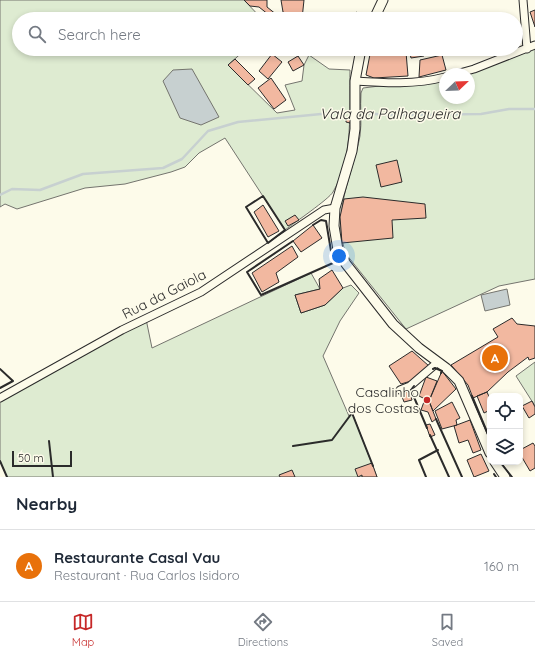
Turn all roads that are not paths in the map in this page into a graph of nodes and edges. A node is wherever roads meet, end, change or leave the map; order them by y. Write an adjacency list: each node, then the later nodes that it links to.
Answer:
1 (383, 0): 3 (street)
2 (523, 0): 5 (street)
3 (377, 12)
4 (535, 45): 5 (street)
5 (527, 48): 6 (street)
6 (523, 50)
7 (360, 56): 11 (street)
8 (507, 56): 9 (street)
9 (475, 69)
10 (439, 79): 11 (street)
11 (355, 81): 12 (street)
12 (335, 208): 13 (street); 15 (street, Rua da Gaiola)
13 (438, 362): 14 (street); 16 (street)
14 (400, 390)
15 (0, 398)
16 (487, 446)
17 (497, 465): 18 (street)
18 (505, 477)

